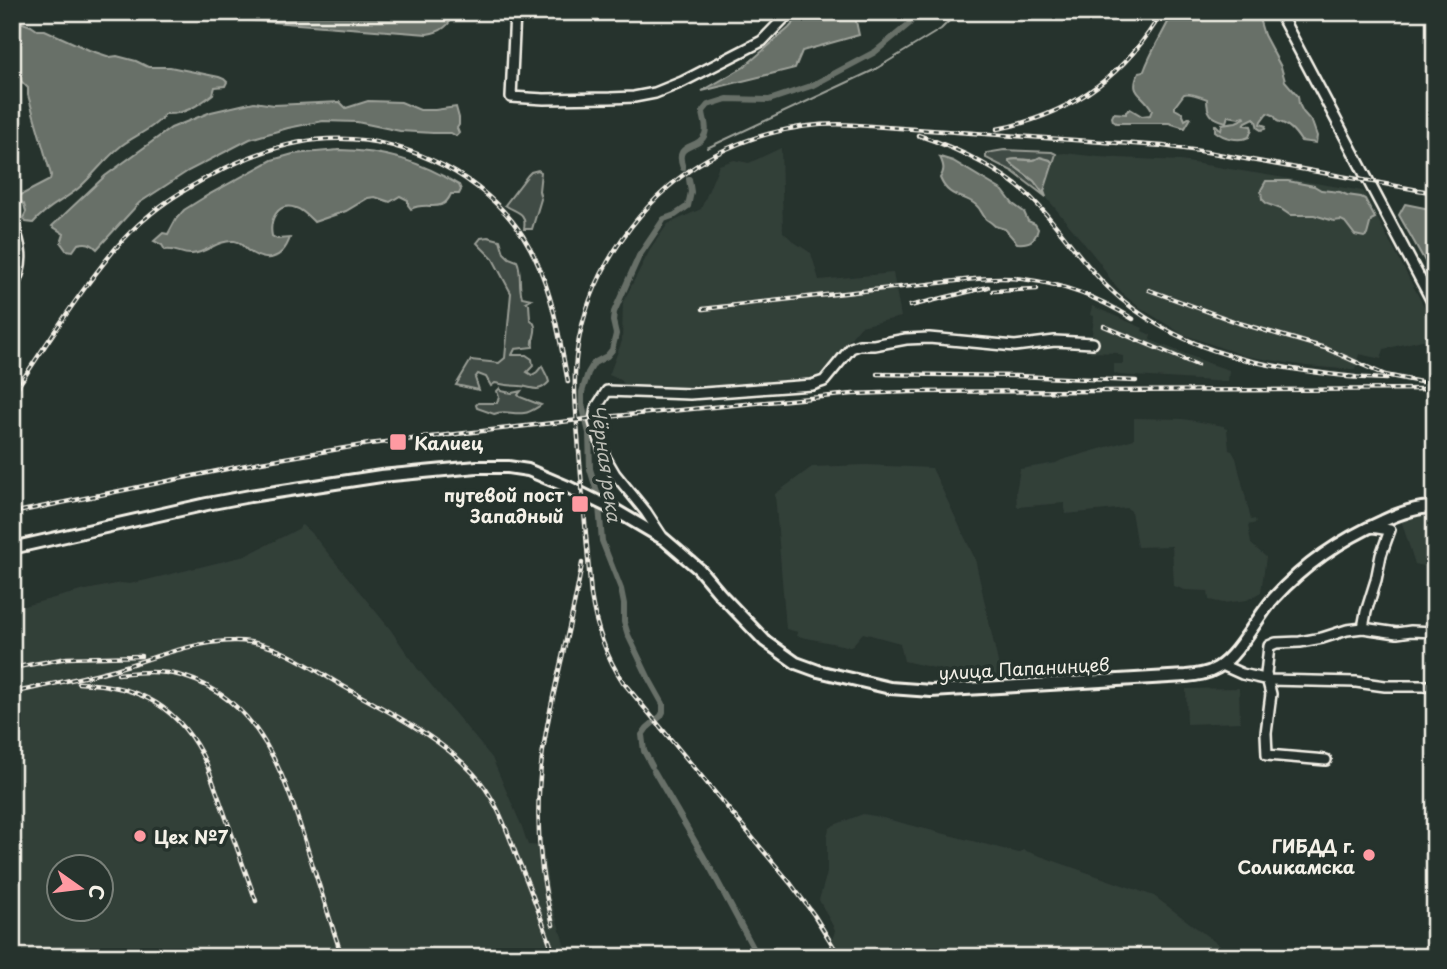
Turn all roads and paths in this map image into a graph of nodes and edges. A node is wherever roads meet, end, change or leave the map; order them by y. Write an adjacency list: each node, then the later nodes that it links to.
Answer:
1 (515, 12): 2 (street)
2 (790, 12)
3 (1279, 12): 6 (street)
4 (12, 221): 5 (street)
5 (12, 288)
6 (1435, 307)
7 (1093, 343): 10 (street)
8 (1435, 507): 9 (main road)
9 (1370, 527): 12 (street); 14 (main road)
10 (664, 540): 11 (main road, улица Папанинцев); 14 (main road, улица Папанинцев)
11 (12, 548)
12 (1363, 628): 13 (street); 15 (street)
13 (1435, 632)
14 (1222, 665): 15 (street)
15 (1269, 680): 16 (street); 17 (street)
16 (1435, 686)
17 (1326, 760)

